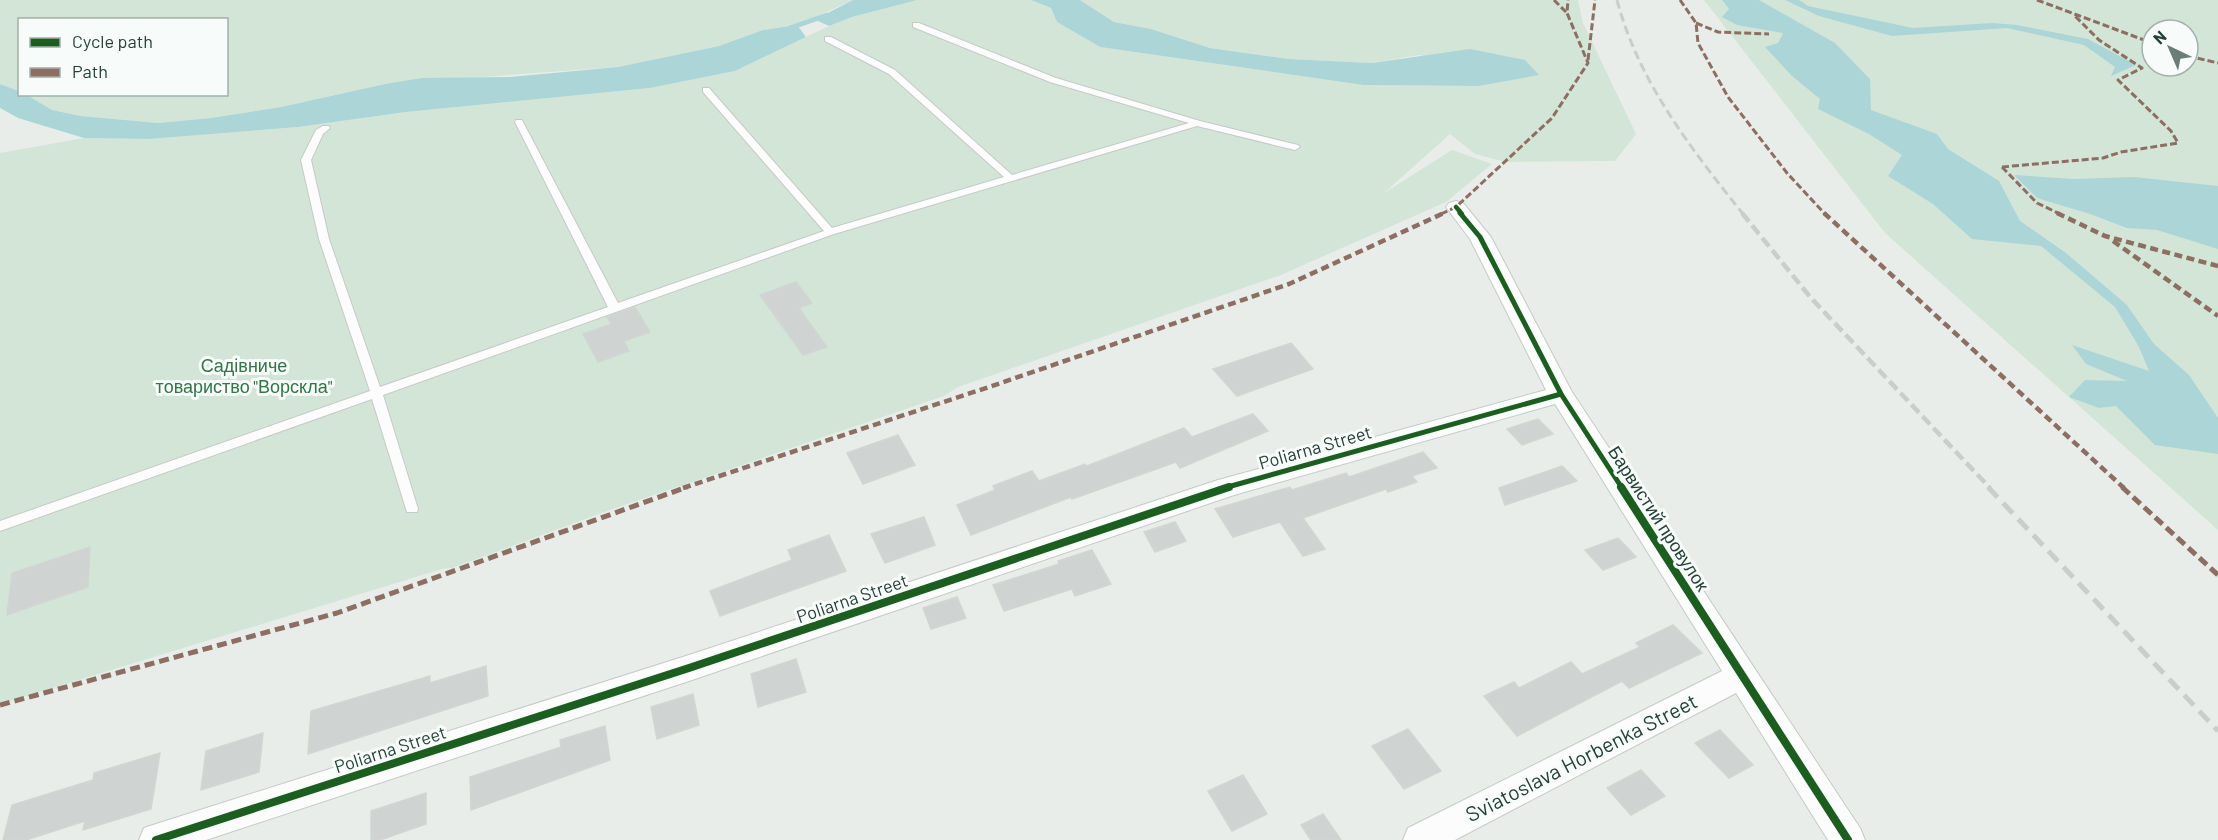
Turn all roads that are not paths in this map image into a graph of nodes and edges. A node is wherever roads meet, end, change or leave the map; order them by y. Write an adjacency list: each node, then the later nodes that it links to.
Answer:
1 (916, 25): 5 (lane)
2 (828, 39): 8 (lane)
3 (706, 90): 10 (lane)
4 (519, 122): 11 (lane)
5 (1197, 123): 7 (lane); 8 (lane)
6 (326, 128): 12 (lane)
7 (1294, 147)
8 (1010, 178): 10 (lane)
9 (1456, 207): 13 (street, Барвистий провулок)
10 (830, 232): 11 (lane)
11 (614, 307): 12 (lane)
12 (376, 392): 14 (lane); 15 (lane)
13 (1561, 394): 16 (street, Барвистий провулок); 17 (street, Poliarna Street)
14 (412, 509)
15 (0, 526)
16 (1743, 675): 18 (street, Sviatoslava Horbenka Street); 19 (street, Барвистий провулок)
17 (156, 840)
18 (1420, 840)
19 (1848, 840)

